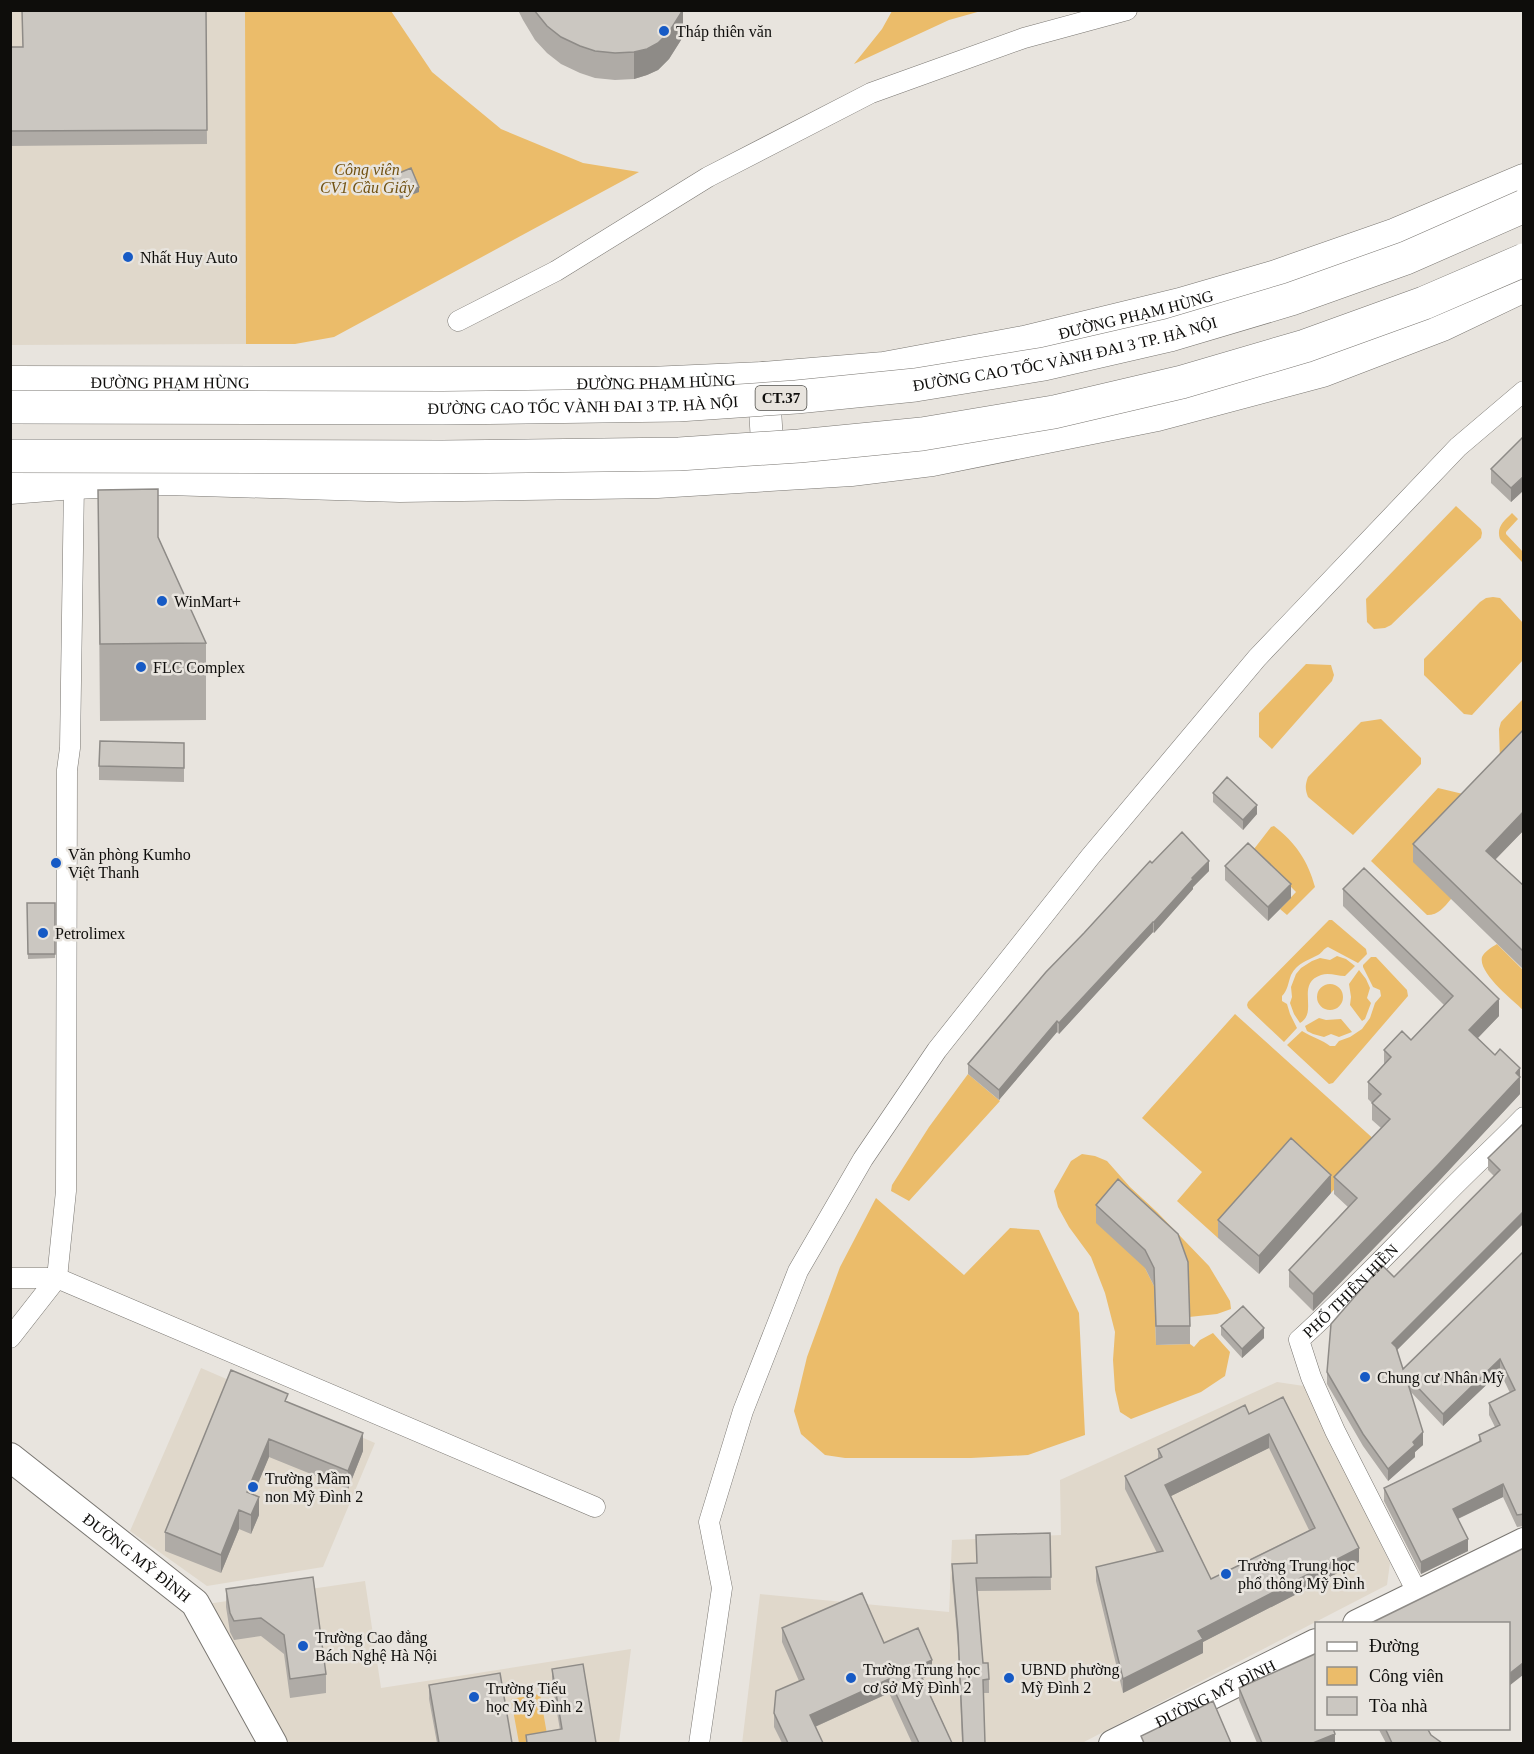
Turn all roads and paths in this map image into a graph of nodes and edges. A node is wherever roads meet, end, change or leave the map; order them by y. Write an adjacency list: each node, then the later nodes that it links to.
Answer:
1 (1127, 10): 6 (street)
2 (1524, 180): 7 (main road, ĐƯỜNG PHẠM HÙNG)
3 (1524, 206): 10 (highway, ĐƯỜNG CAO TỐC VÀNH ĐAI 3 TP. HÀ NỘI / CT.37, bridge)
4 (1524, 260): 11 (highway, bridge)
5 (1524, 286): 12 (main road)
6 (458, 321)
7 (763, 378): 8 (main road, ĐƯỜNG PHẠM HÙNG); 12 (main road)
8 (10, 382)
9 (1524, 391): 26 (street)
10 (10, 407)
11 (10, 456)
12 (769, 476): 13 (main road)
13 (74, 483): 14 (main road); 17 (street)
14 (10, 488)
15 (1524, 1117): 22 (street, PHỐ THIÊN HIỀN)
16 (10, 1278): 17 (street)
17 (57, 1278): 18 (street); 20 (street)
18 (10, 1338)
19 (10, 1457): 25 (street, ĐƯỜNG MỸ ĐÌNH)
20 (595, 1507)
21 (1524, 1542): 22 (street)
22 (1418, 1594): 23 (street)
23 (1359, 1622)
24 (1315, 1644): 27 (street, ĐƯỜNG MỸ ĐÌNH)
25 (273, 1743)
26 (699, 1743)
27 (1113, 1743)

